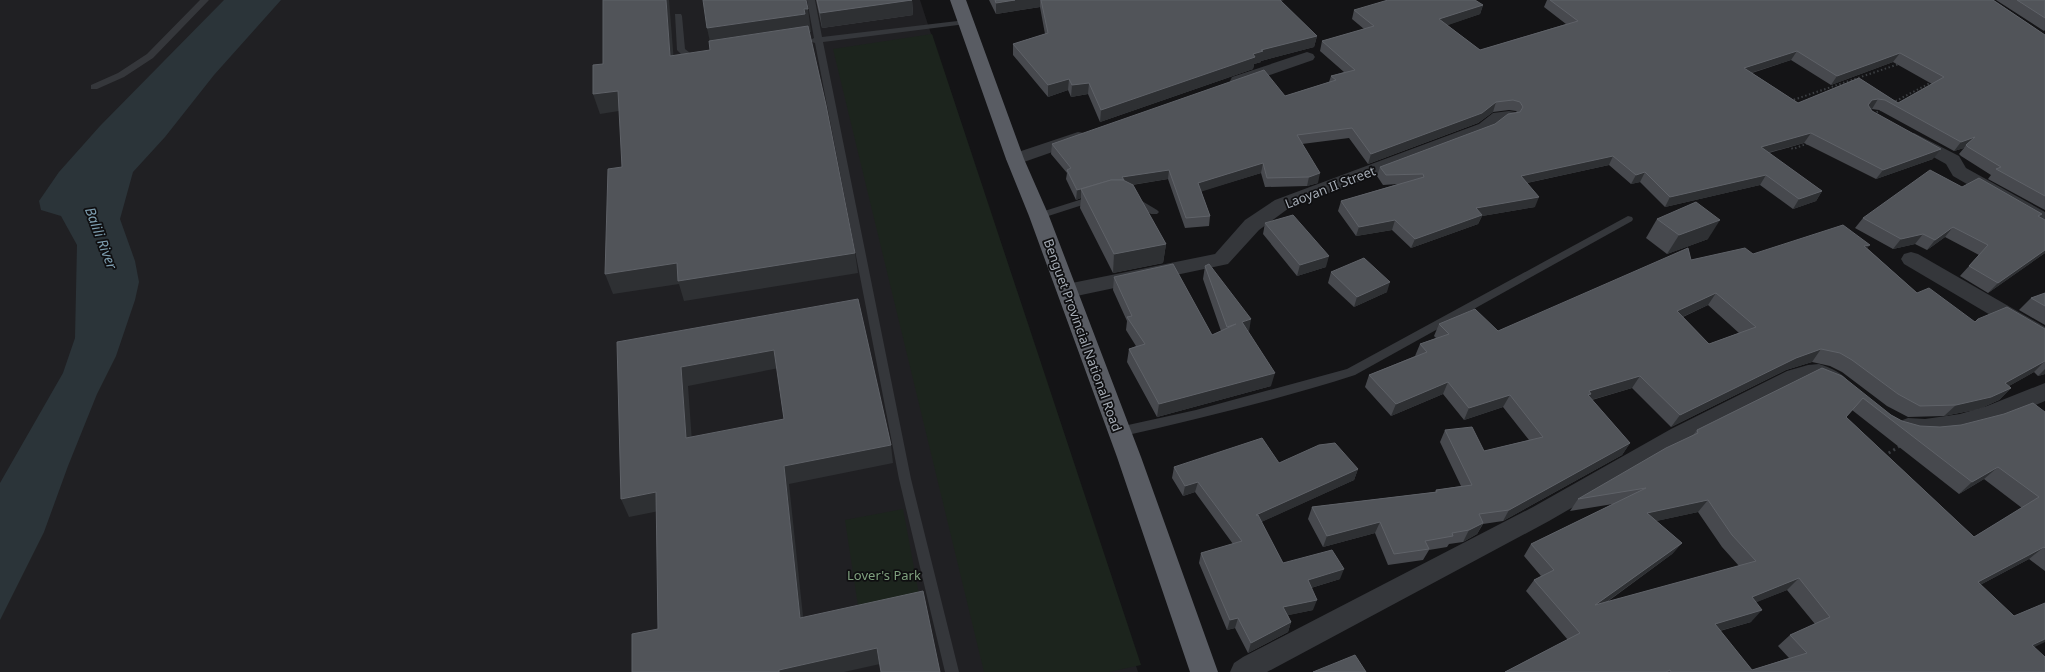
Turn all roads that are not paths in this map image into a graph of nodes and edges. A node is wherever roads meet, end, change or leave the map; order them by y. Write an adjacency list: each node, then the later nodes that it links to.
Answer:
1 (205, 0): 11 (lane)
2 (811, 0): 6 (lane)
3 (958, 0): 5 (highway, Benguet Provincial National Road)
4 (678, 16): 8 (lane)
5 (966, 22): 6 (lane); 15 (highway, Benguet Provincial National Road)
6 (819, 40): 7 (lane); 29 (lane)
7 (804, 42)
8 (705, 57)
9 (1307, 57): 10 (street)
10 (1225, 85)
11 (94, 87)
12 (1878, 111): 21 (street)
13 (1509, 116): 23 (street, Laoyan II Street)
14 (1090, 132): 15 (street)
15 (1015, 159): 19 (highway, Benguet Provincial National Road)
16 (1124, 194): 18 (lane)
17 (1102, 196): 19 (lane)
18 (1154, 212)
19 (1039, 216): 23 (highway, Benguet Provincial National Road)
20 (1628, 218): 28 (lane)
21 (2045, 220)
22 (1911, 259): 24 (street)
23 (1067, 291): 28 (highway, Benguet Provincial National Road)
24 (2045, 338)
25 (2045, 392): 27 (street)
26 (1859, 399): 31 (street)
27 (1889, 420)
28 (1119, 432): 30 (highway, Benguet Provincial National Road)
29 (952, 672)
30 (1204, 672)
31 (1243, 672)

